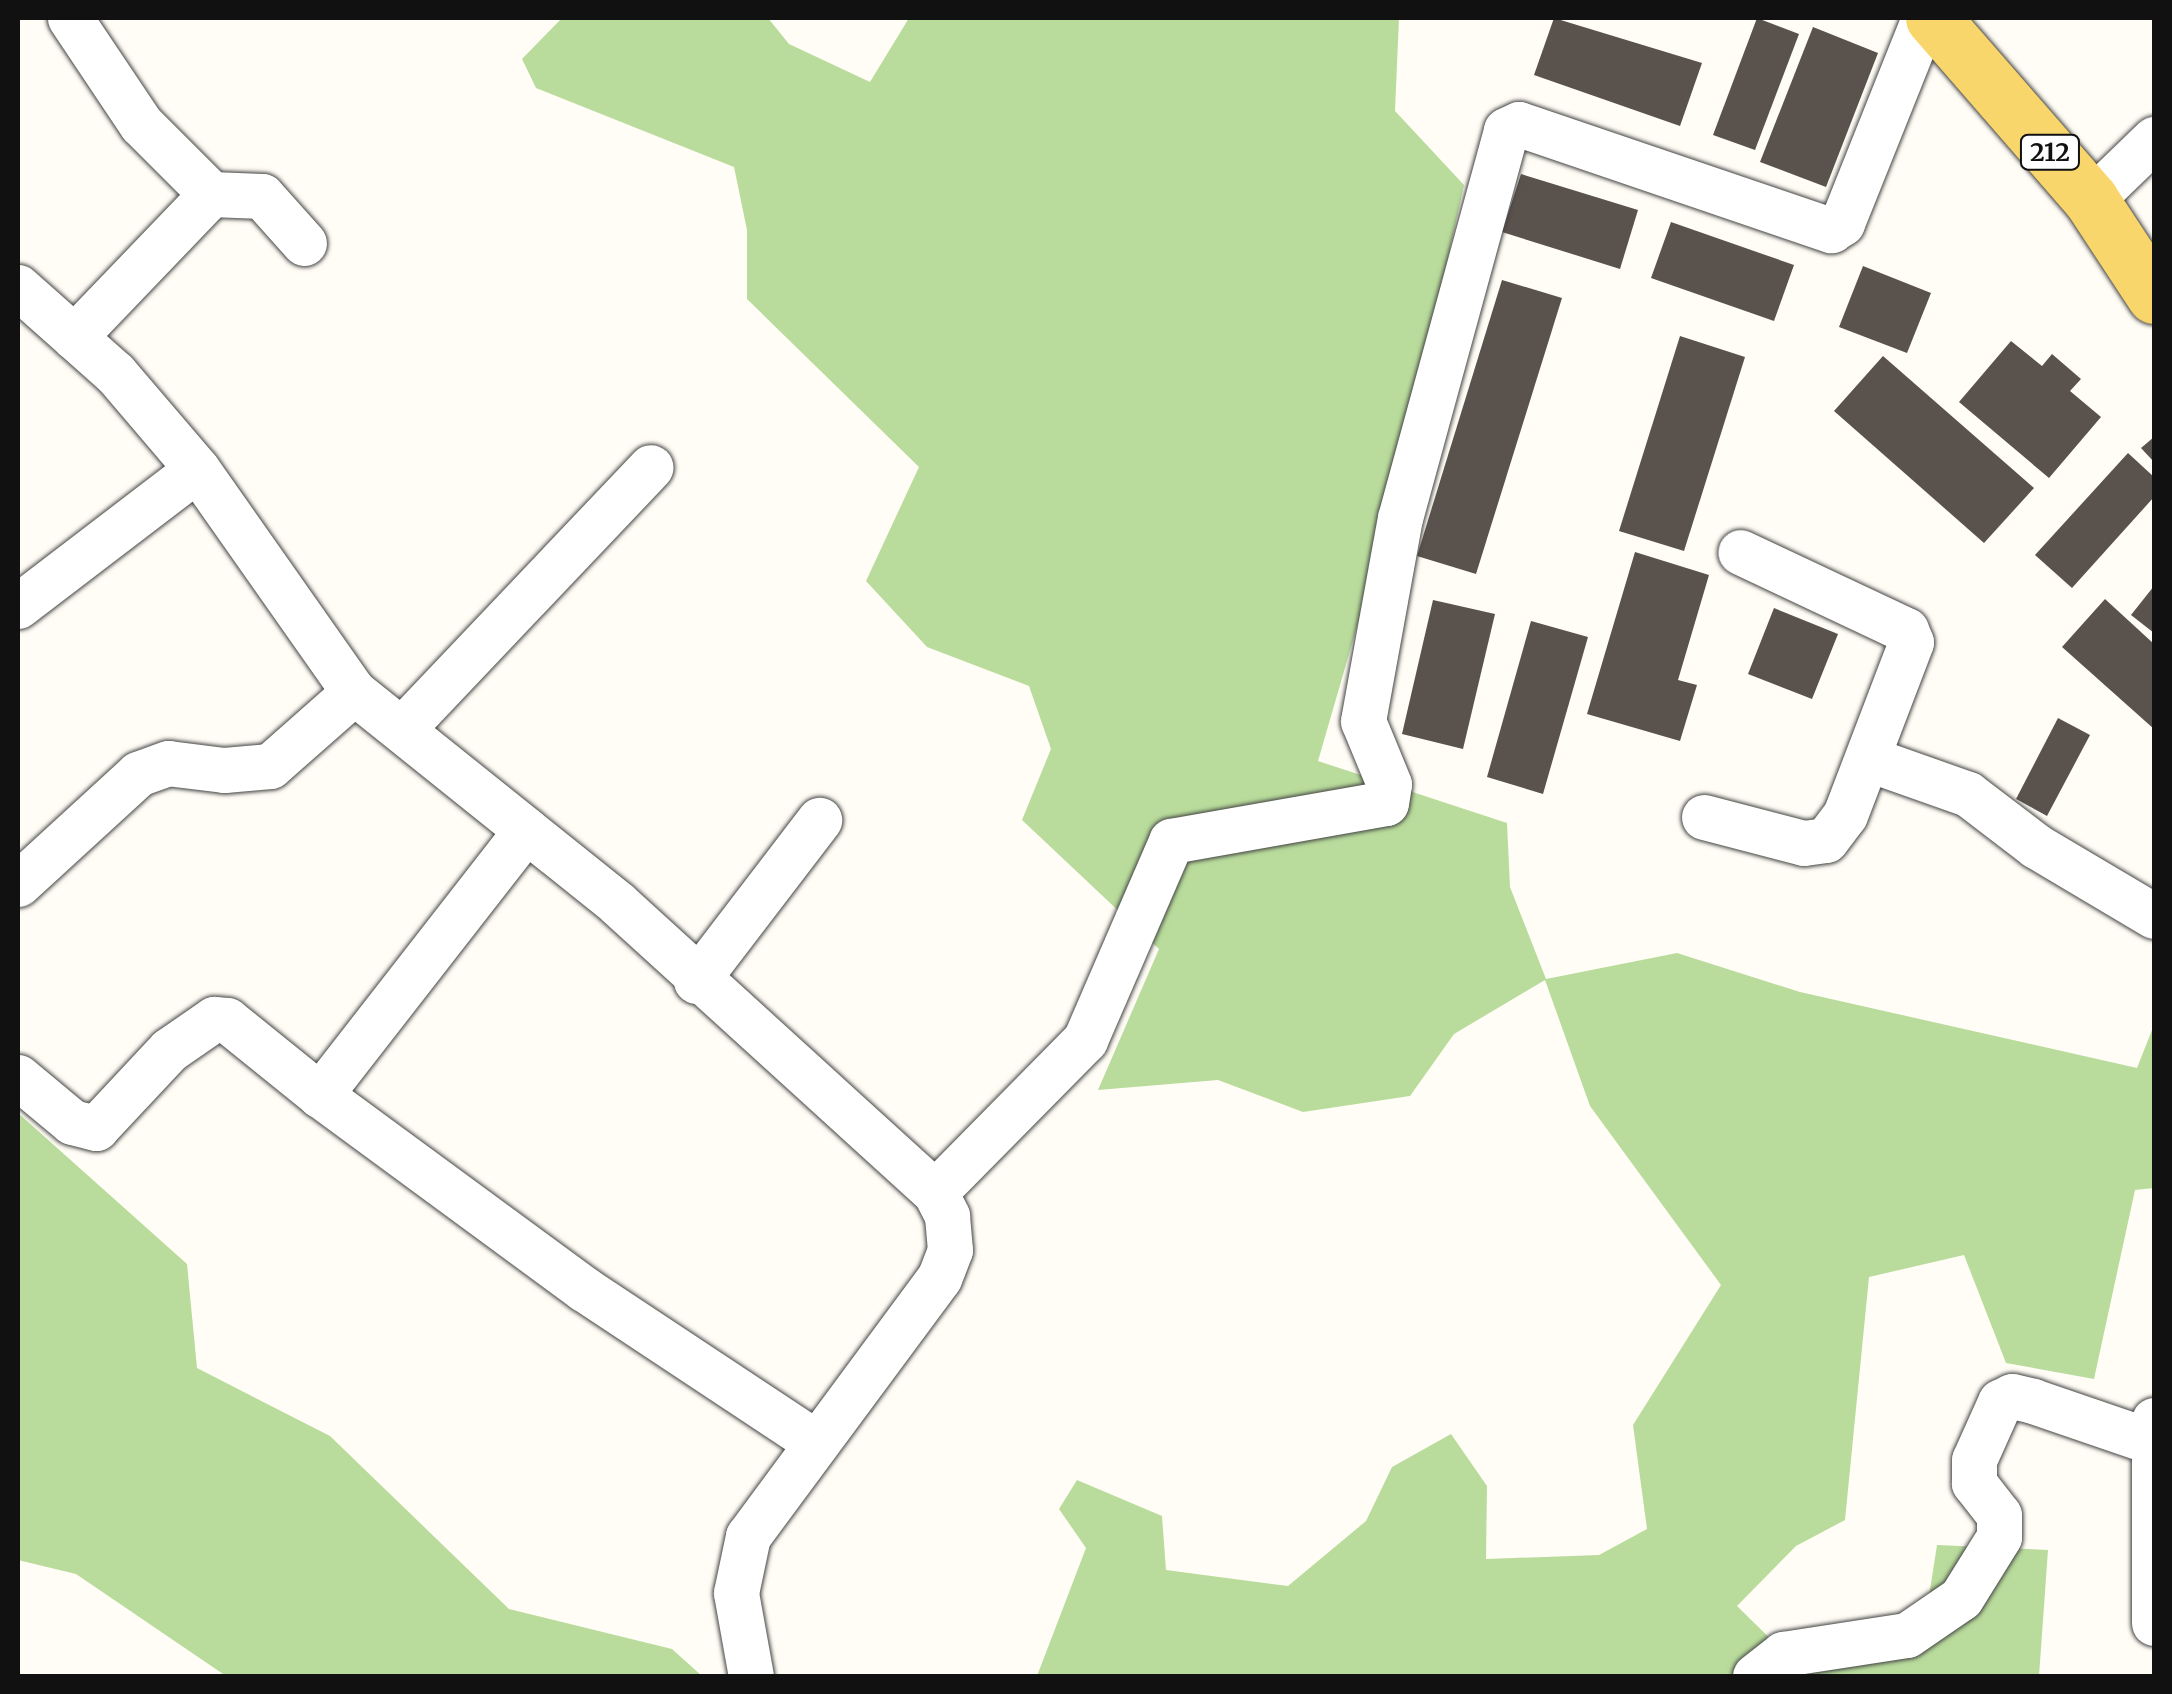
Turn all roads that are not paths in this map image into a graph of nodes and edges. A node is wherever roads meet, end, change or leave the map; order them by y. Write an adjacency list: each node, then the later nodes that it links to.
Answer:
1 (70, 18): 5 (street)
2 (1924, 18): 26 (street)
3 (1933, 18): 6 (main road, 212)
4 (2154, 139): 6 (street)
5 (211, 194): 7 (street); 10 (street)
6 (2091, 200): 9 (main road, 212)
7 (304, 243)
8 (18, 287): 10 (street)
9 (2154, 296)
10 (74, 337): 12 (street)
11 (651, 467): 16 (street)
12 (196, 469): 14 (street); 15 (street)
13 (1740, 552): 17 (street)
14 (18, 606)
15 (354, 692): 16 (street); 21 (street)
16 (402, 729): 20 (street)
17 (1869, 758): 18 (street); 22 (street)
18 (1704, 817)
19 (820, 820): 23 (street)
20 (526, 830): 23 (street); 25 (street)
21 (18, 884)
22 (2154, 916)
23 (696, 981): 26 (street)
24 (18, 1077): 25 (street)
25 (320, 1094): 28 (street)
26 (935, 1192): 28 (street)
27 (2154, 1431): 29 (street); 32 (street)
28 (815, 1442): 31 (street)
29 (2154, 1606): 30 (street)
30 (2154, 1623)
31 (751, 1676)
32 (1755, 1676)

